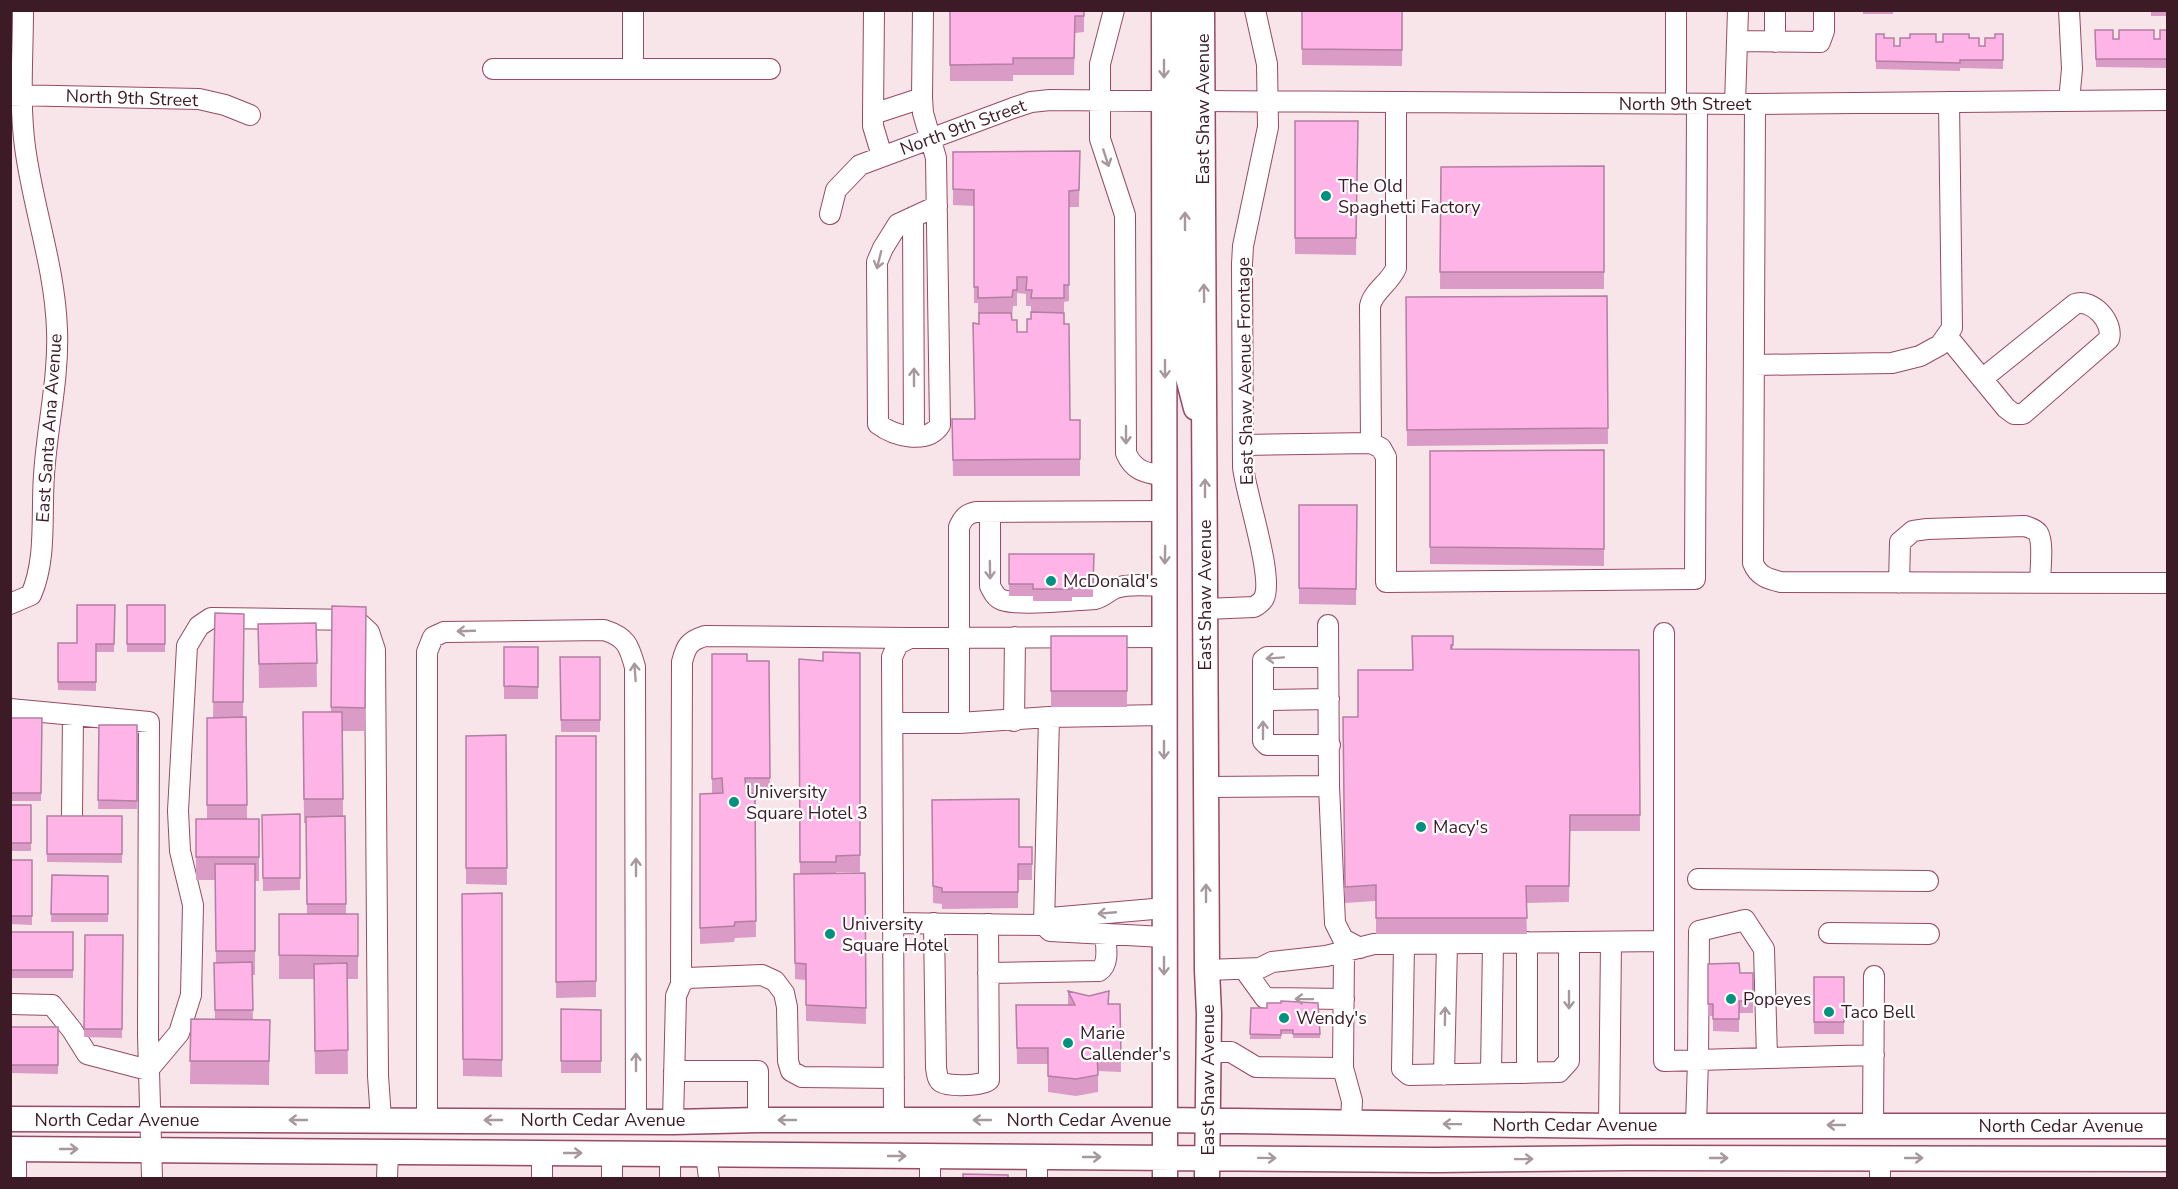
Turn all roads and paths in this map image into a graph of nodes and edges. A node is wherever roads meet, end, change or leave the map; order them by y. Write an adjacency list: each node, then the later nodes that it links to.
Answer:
1 (24, 10): 20 (street, East Santa Ana Avenue)
2 (633, 10): 18 (street)
3 (874, 10): 33 (street)
4 (922, 10): 21 (street)
5 (1114, 10): 23 (street)
6 (1164, 10): 24 (main road, one-way to 24)
7 (1182, 10): 25 (main road)
8 (1202, 10): 25 (main road, East Shaw Avenue)
9 (1255, 10): 26 (street, East Shaw Avenue Frontage)
10 (1676, 10): 30 (street)
11 (1738, 10): 15 (street)
12 (1775, 10): 16 (street)
13 (1824, 10): 16 (street)
14 (2069, 10): 27 (street)
15 (1737, 41): 16 (street); 32 (street)
16 (1775, 42)
17 (493, 69): 18 (street)
18 (633, 69): 19 (street)
19 (770, 69)
20 (17, 95): 34 (street, North 9th Street); 54 (street, East Santa Ana Avenue)
21 (922, 98): 33 (street); 35 (street)
22 (2168, 100): 27 (street, North 9th Street)
23 (1100, 101): 24 (street, North 9th Street); 35 (street, North 9th Street); 47 (street, one-way to 47)
24 (1164, 101): 45 (main road, one-way to 24); 47 (main road, one-way to 47)
25 (1202, 101): 26 (street, North 9th Street); 45 (main road, East Shaw Avenue, one-way to 25)
26 (1268, 101): 28 (street, North 9th Street); 46 (street, East Shaw Avenue Frontage)
27 (2069, 101): 29 (street, North 9th Street)
28 (1396, 102): 30 (street, North 9th Street); 44 (street)
29 (1949, 102): 32 (street, North 9th Street); 40 (street)
30 (1676, 104): 31 (street, North 9th Street)
31 (1697, 104): 32 (street, North 9th Street); 44 (street)
32 (1745, 104): 41 (street)
33 (873, 114): 36 (street)
34 (250, 115)
35 (931, 137): 36 (street, North 9th Street); 37 (street)
36 (882, 156): 38 (street, North 9th Street)
37 (937, 206): 39 (street); 43 (street)
38 (830, 214)
39 (913, 217): 43 (street, one-way to 39); 43 (street, one-way to 43)
40 (1947, 336): 41 (street); 42 (street)
41 (1754, 365): 50 (street)
42 (1982, 379): 42 (street)
43 (914, 436)
44 (1371, 443): 46 (street)
45 (1205, 445): 55 (main road, East Shaw Avenue, one-way to 45)
46 (1243, 445): 55 (street, East Shaw Avenue Frontage)
47 (1166, 476): 48 (main road)
48 (1166, 511): 49 (street); 53 (main road, one-way to 53)
49 (990, 512): 53 (street, one-way to 53); 58 (street)
50 (1899, 583): 51 (street); 51 (street)
51 (2040, 583): 52 (street)
52 (2168, 583)
53 (1164, 586): 60 (main road)
54 (10, 604)
55 (1205, 609): 74 (main road, East Shaw Avenue)
56 (1328, 625): 62 (street)
57 (1664, 633): 87 (street)
58 (959, 637): 59 (street); 61 (street); 71 (street)
59 (1014, 637): 60 (street); 69 (street)
60 (1165, 637): 67 (main road)
61 (910, 638): 70 (street); 99 (street)
62 (1328, 657): 63 (street); 64 (street, one-way to 64)
63 (1329, 699): 64 (street); 72 (street)
64 (1263, 700): 72 (street, one-way to 64)
65 (10, 708): 66 (street)
66 (73, 715): 75 (street); 107 (street)
67 (1164, 715): 68 (street); 78 (main road, one-way to 78)
68 (1049, 717): 69 (street); 82 (street)
69 (1014, 721): 71 (street)
70 (893, 723): 71 (street); 79 (street)
71 (959, 723)
72 (1330, 745): 73 (street)
73 (1329, 786): 74 (street); 94 (street)
74 (1206, 787): 96 (main road, East Shaw Avenue, one-way to 74)
75 (72, 815)
76 (1698, 879): 77 (street)
77 (1928, 881)
78 (1165, 908): 82 (street, one-way to 82); 86 (main road)
79 (893, 923): 80 (street); 112 (street)
80 (934, 923): 81 (street); 97 (street)
81 (988, 924): 82 (street); 97 (street)
82 (1044, 925): 85 (street)
83 (1829, 933): 84 (street)
84 (1929, 933)
85 (1105, 934): 86 (street); 97 (street)
86 (1164, 937): 120 (main road, one-way to 120)
87 (1664, 941): 90 (street); 105 (street)
88 (1527, 942): 89 (street); 92 (street); 109 (street)
89 (1569, 942): 90 (street); 109 (street, one-way to 109)
90 (1611, 942): 126 (street)
91 (1447, 943): 92 (street); 93 (street); 111 (street, one-way to 91)
92 (1493, 943): 110 (street)
93 (1404, 944): 94 (street); 111 (street)
94 (1352, 950): 95 (street); 100 (street)
95 (1244, 969): 96 (street); 100 (street, one-way to 95)
96 (1207, 970): 102 (main road, East Shaw Avenue)
97 (988, 974)
98 (1874, 976): 103 (street)
99 (681, 984): 108 (street); 112 (street)
100 (1344, 999): 106 (street)
101 (10, 1004): 107 (street)
102 (1209, 1052): 106 (street); 121 (main road, East Shaw Avenue)
103 (1874, 1055): 104 (street); 125 (street)
104 (1767, 1058): 105 (street); 105 (street)
105 (1698, 1060): 124 (street)
106 (1343, 1068): 123 (street)
107 (148, 1070): 114 (street); 116 (street)
108 (674, 1071): 118 (street); 122 (street)
109 (1527, 1073): 110 (street)
110 (1491, 1074): 111 (street)
111 (1444, 1075)
112 (894, 1078): 119 (street)
113 (10, 1119): 116 (main road, North Cedar Avenue)
114 (381, 1119): 115 (main road, North Cedar Avenue); 116 (main road, North Cedar Avenue, one-way to 116)
115 (427, 1119): 117 (main road, North Cedar Avenue, one-way to 115); 117 (street, one-way to 115)
116 (149, 1120): 129 (street)
117 (636, 1120): 122 (main road, North Cedar Avenue)
118 (758, 1120): 119 (main road, North Cedar Avenue, one-way to 118); 122 (main road, North Cedar Avenue); 133 (main road)
119 (894, 1120): 120 (main road, North Cedar Avenue, one-way to 119); 135 (main road)
120 (1164, 1120): 121 (main road, North Cedar Avenue); 141 (main road)
121 (1209, 1121): 123 (main road, North Cedar Avenue); 142 (main road, East Shaw Avenue)
122 (674, 1122): 132 (main road)
123 (1351, 1122): 126 (main road, North Cedar Avenue, one-way to 123)
124 (1696, 1125): 125 (main road, North Cedar Avenue, one-way to 124); 126 (main road, North Cedar Avenue); 136 (main road)
125 (1873, 1125): 127 (main road, North Cedar Avenue)
126 (1609, 1126): 138 (main road)
127 (2168, 1126)
128 (13, 1149): 129 (main road, North Cedar Avenue, one-way to 129); 144 (street)
129 (152, 1149): 130 (main road, North Cedar Avenue); 145 (street)
130 (388, 1153): 131 (main road, North Cedar Avenue); 146 (street)
131 (542, 1153): 132 (main road, North Cedar Avenue, one-way to 132); 147 (street)
132 (612, 1154): 133 (main road, North Cedar Avenue); 148 (street)
133 (670, 1154): 134 (main road, North Cedar Avenue); 149 (street)
134 (706, 1154): 135 (main road, North Cedar Avenue); 150 (street)
135 (730, 1155): 139 (main road, North Cedar Avenue, one-way to 139)
136 (1628, 1158): 138 (main road, North Cedar Avenue, one-way to 136); 143 (main road, North Cedar Avenue, one-way to 143)
137 (2168, 1159): 143 (main road, North Cedar Avenue, one-way to 137)
138 (1436, 1160): 142 (main road, North Cedar Avenue, one-way to 138)
139 (930, 1167): 140 (main road, North Cedar Avenue)
140 (1037, 1168): 141 (main road, North Cedar Avenue, one-way to 141)
141 (1165, 1168): 142 (main road, North Cedar Avenue)
142 (1208, 1168)
143 (1880, 1168)
144 (16, 1179)
145 (152, 1179)
146 (387, 1179)
147 (542, 1179)
148 (612, 1179)
149 (670, 1179)
150 (709, 1179)

